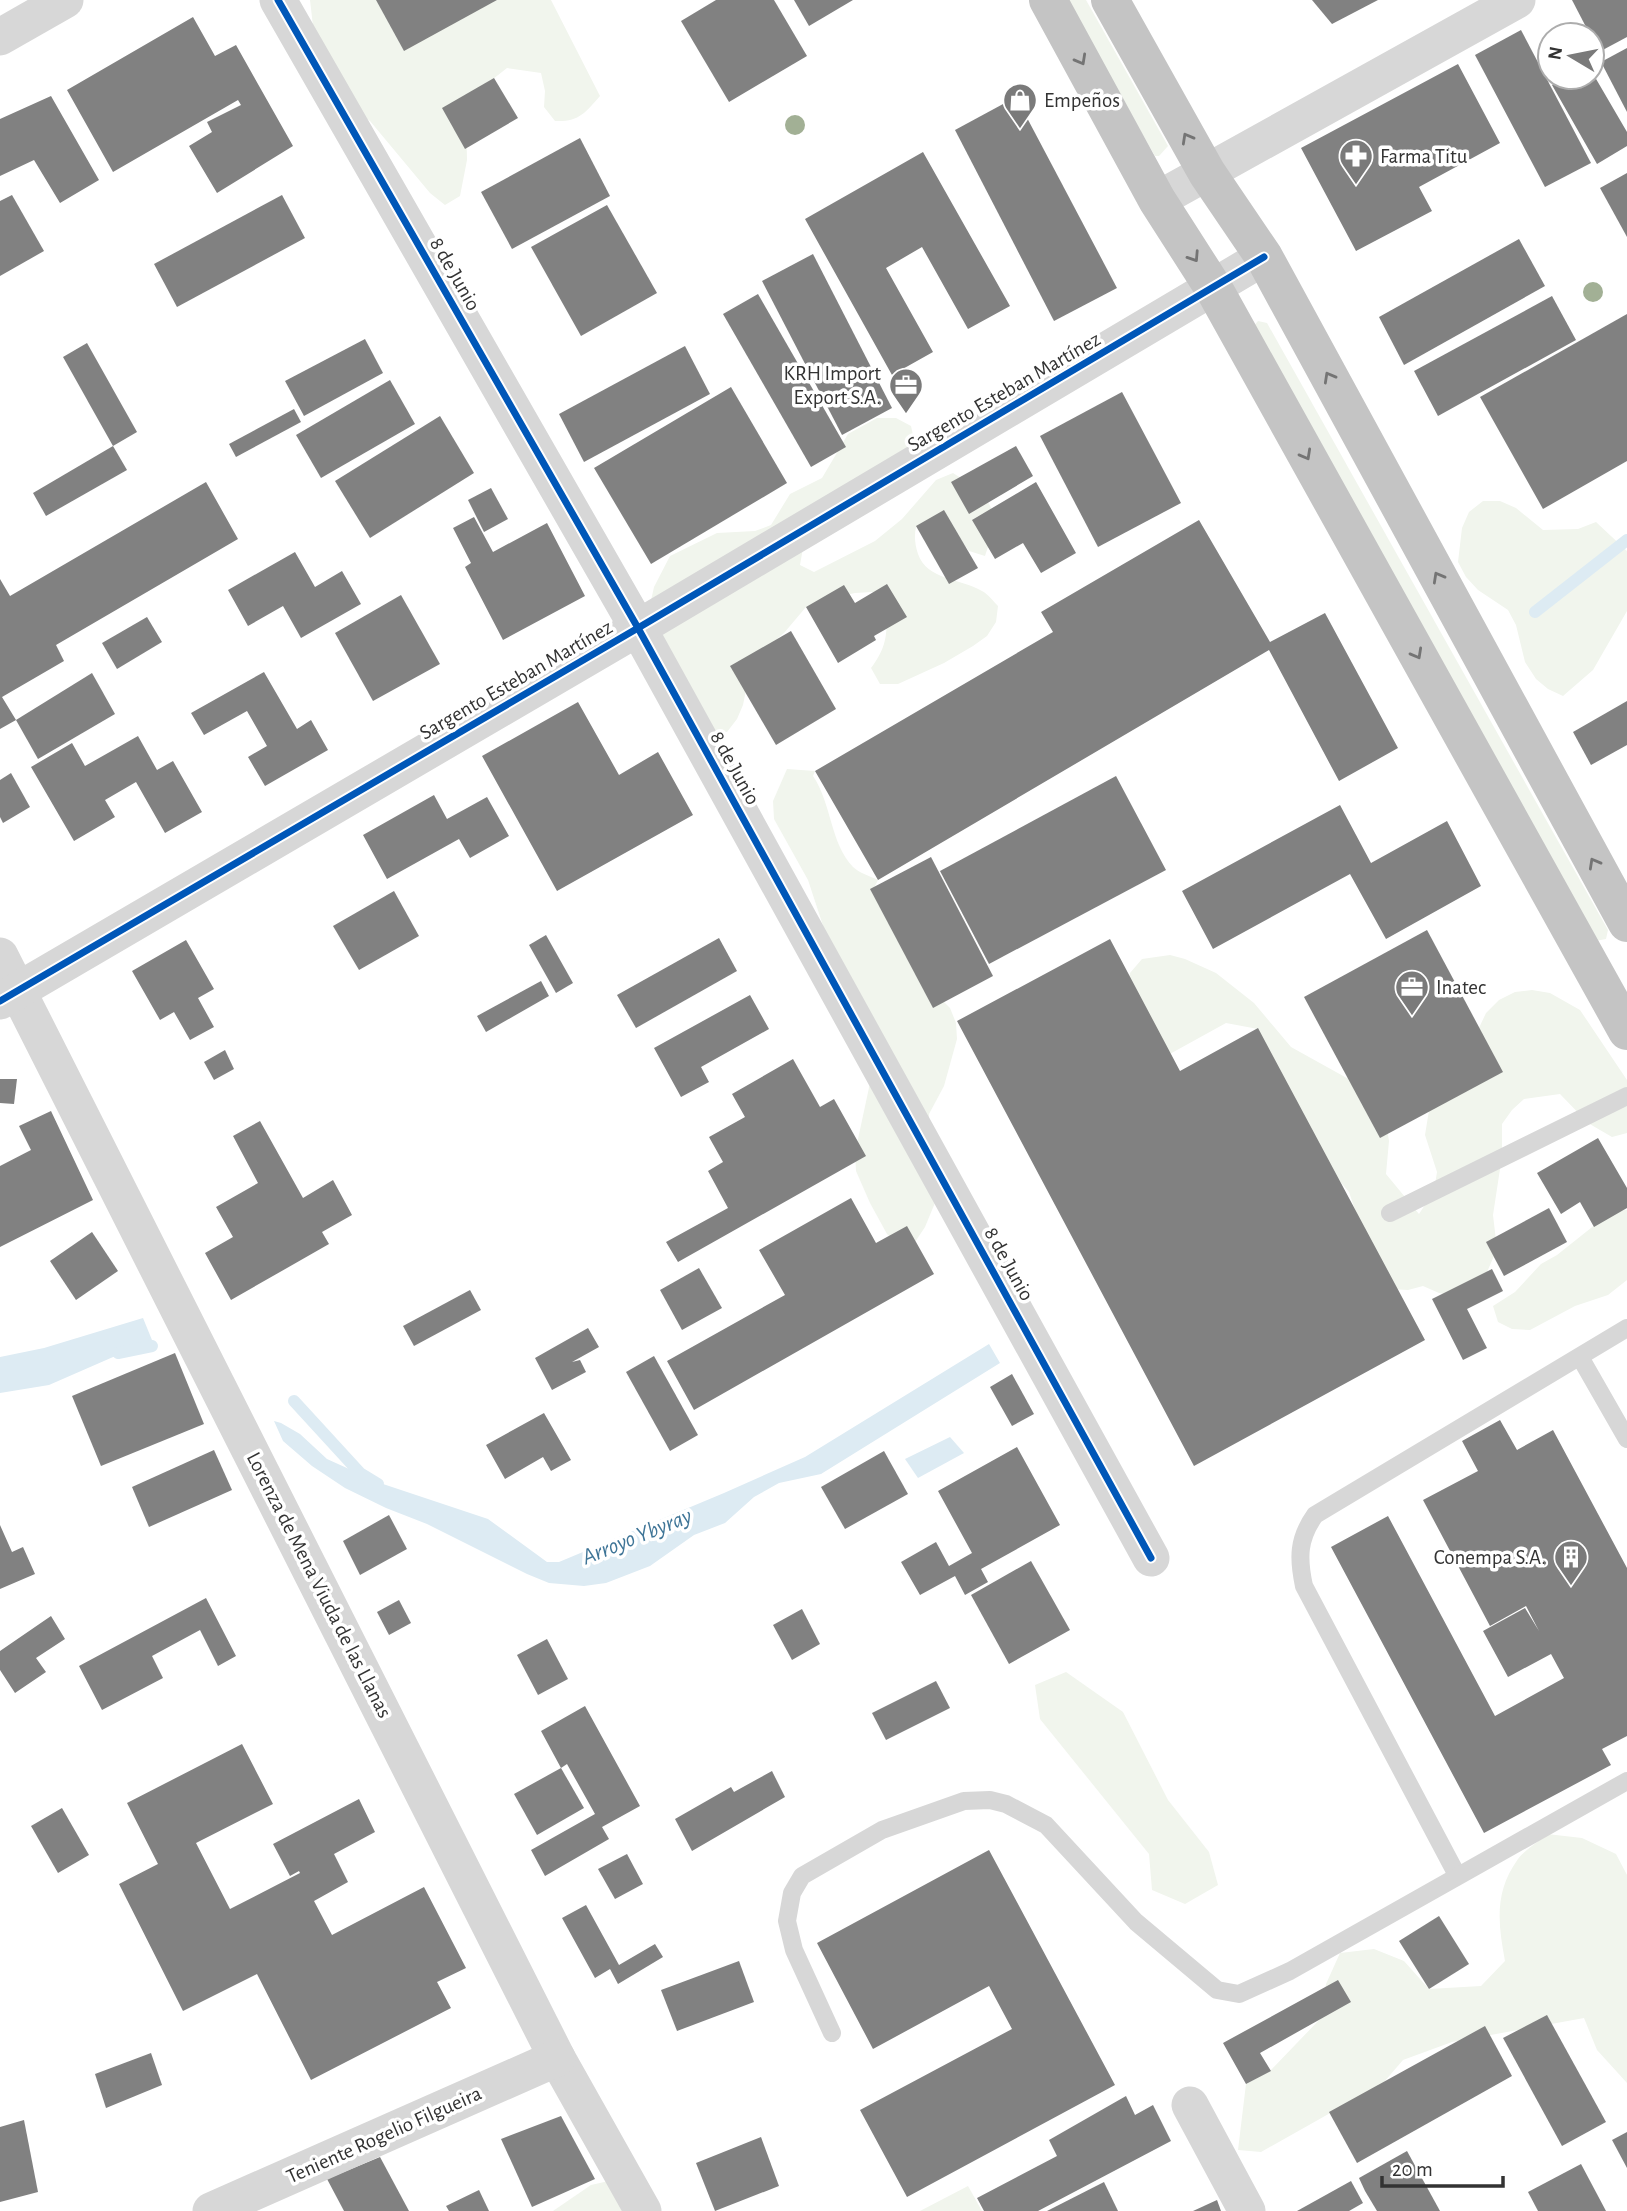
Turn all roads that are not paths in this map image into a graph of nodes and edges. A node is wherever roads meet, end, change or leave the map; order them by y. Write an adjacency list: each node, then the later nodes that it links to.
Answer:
1 (65, 0): 6 (street)
2 (278, 0): 11 (street, 8 de Junio)
3 (1048, 0): 8 (highway, one-way to 8)
4 (1110, 0): 7 (highway, one-way to 4)
5 (1517, 0): 7 (street)
6 (0, 37)
7 (1207, 173): 8 (street); 9 (highway)
8 (1157, 200): 10 (highway, one-way to 10)
9 (1264, 257): 10 (street, Sargento Esteban Martínez); 12 (highway, one-way to 9)
10 (1214, 289): 11 (street, Sargento Esteban Martínez); 14 (highway, one-way to 14)
11 (638, 628): 15 (street, Sargento Esteban Martínez); 22 (street, 8 de Junio)
12 (1627, 923)
13 (0, 956): 15 (street, Lorenza de Mena Viuda de las Llanas)
14 (1617, 989): 16 (highway)
15 (9, 995): 26 (street, Lorenza de Mena Viuda de las Llanas)
16 (1627, 1031)
17 (1627, 1096): 18 (lane)
18 (1390, 1213)
19 (1627, 1328): 20 (lane)
20 (1580, 1357): 21 (lane); 24 (lane)
21 (1627, 1439)
22 (1151, 1558)
23 (1627, 1781): 24 (lane)
24 (1457, 1875): 25 (lane)
25 (832, 2034)
26 (557, 2058): 28 (street, Teniente Rogelio Filgueira); 29 (street, Lorenza de Mena Viuda de las Llanas)
27 (1190, 2105): 30 (street)
28 (211, 2211)
29 (643, 2211)
30 (1247, 2211)

